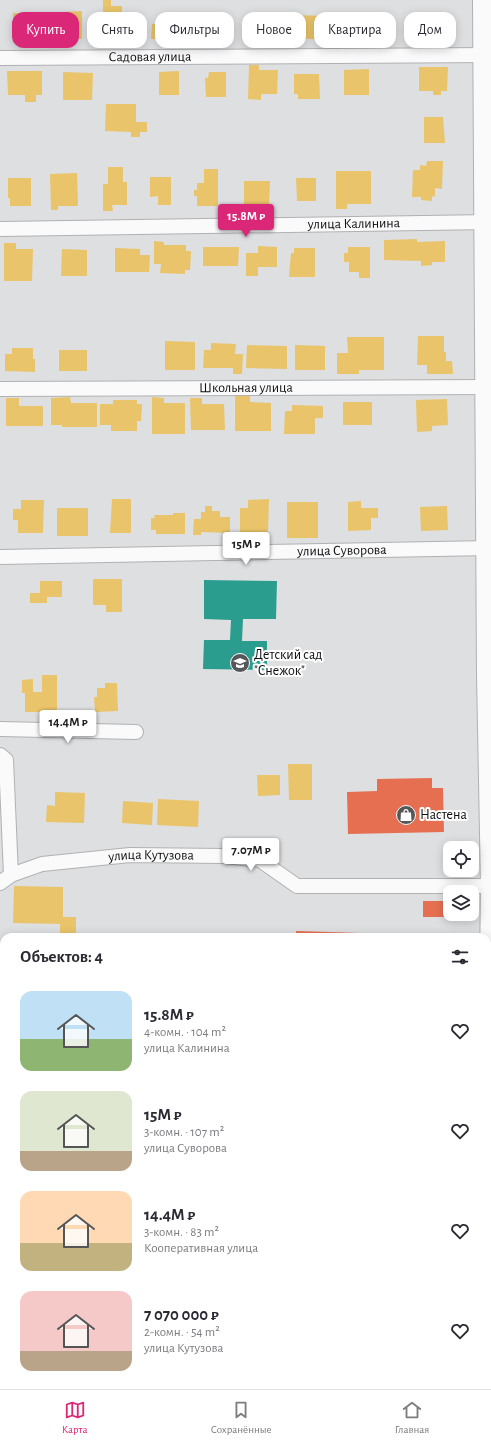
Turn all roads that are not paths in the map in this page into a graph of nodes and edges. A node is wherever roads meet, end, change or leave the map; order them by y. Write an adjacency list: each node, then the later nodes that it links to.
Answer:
1 (483, 0): 2 (street)
2 (487, 55): 3 (street, Садовая улица); 4 (street)
3 (0, 58)
4 (488, 222): 5 (street, улица Калинина); 6 (street)
5 (0, 229)
6 (488, 387): 7 (street, Школьная улица); 8 (street)
7 (0, 389)
8 (489, 548): 9 (street, улица Суворова); 10 (street)
9 (0, 557)
10 (489, 718): 15 (street)
11 (0, 730): 12 (street)
12 (136, 732)
13 (0, 755): 14 (street)
14 (6, 879): 15 (street, улица Кутузова)
15 (491, 886): 16 (street)
16 (490, 933)

